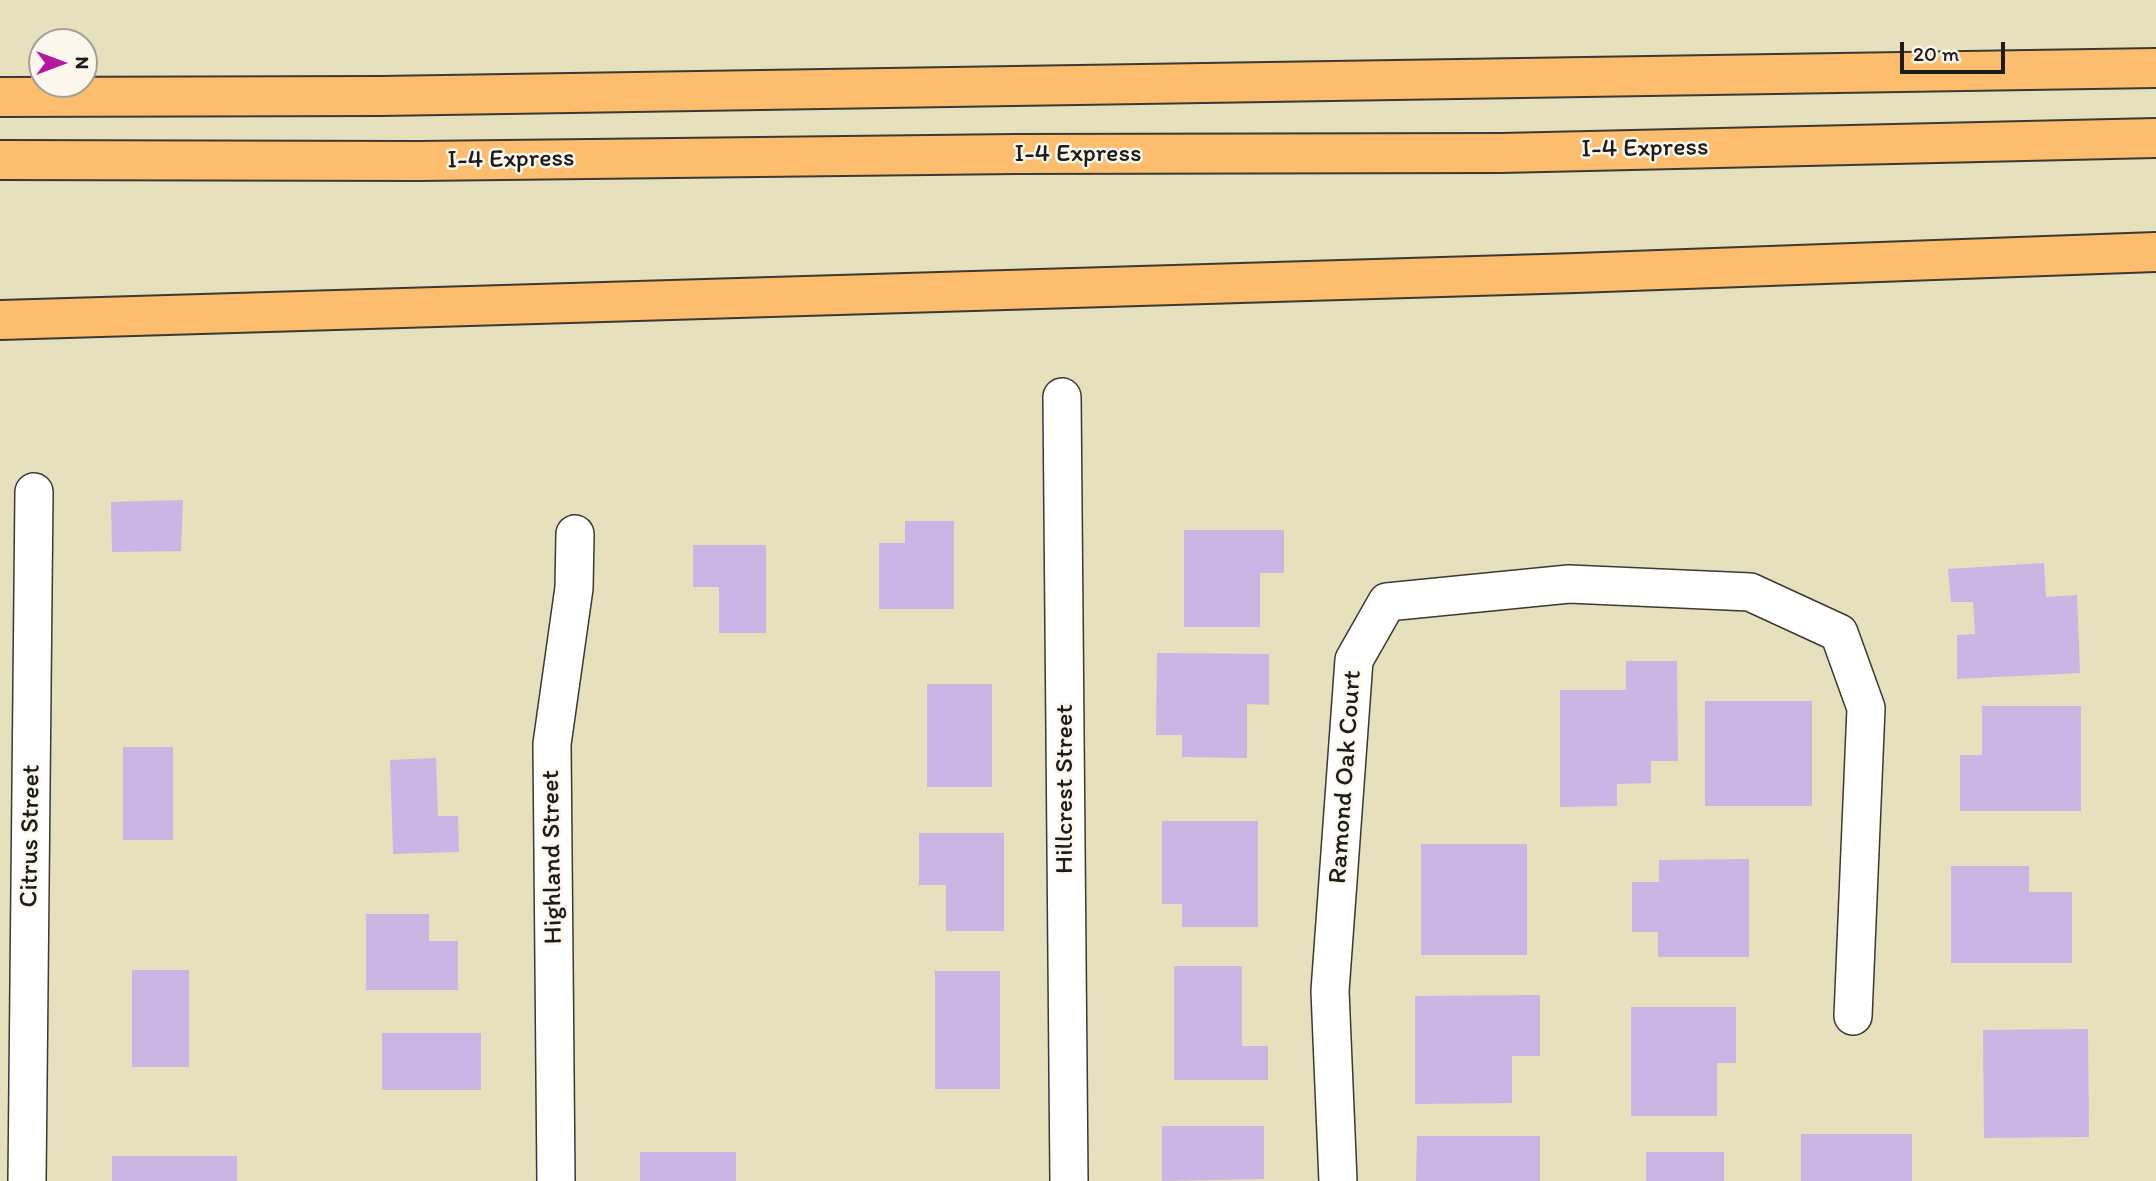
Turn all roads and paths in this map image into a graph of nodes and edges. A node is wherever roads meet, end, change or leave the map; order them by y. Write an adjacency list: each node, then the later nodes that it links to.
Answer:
1 (2156, 68): 2 (highway)
2 (0, 97)
3 (2156, 138): 4 (highway, I-4 Express)
4 (0, 160)
5 (2156, 252): 6 (highway)
6 (0, 320)
7 (1062, 397): 13 (street, Hillcrest Street)
8 (34, 492): 11 (street, Citrus Street)
9 (575, 534): 12 (street, Highland Street)
10 (1853, 1016): 14 (street, Ramond Oak Court)
11 (27, 1181)
12 (556, 1181)
13 (1069, 1181)
14 (1338, 1181)

